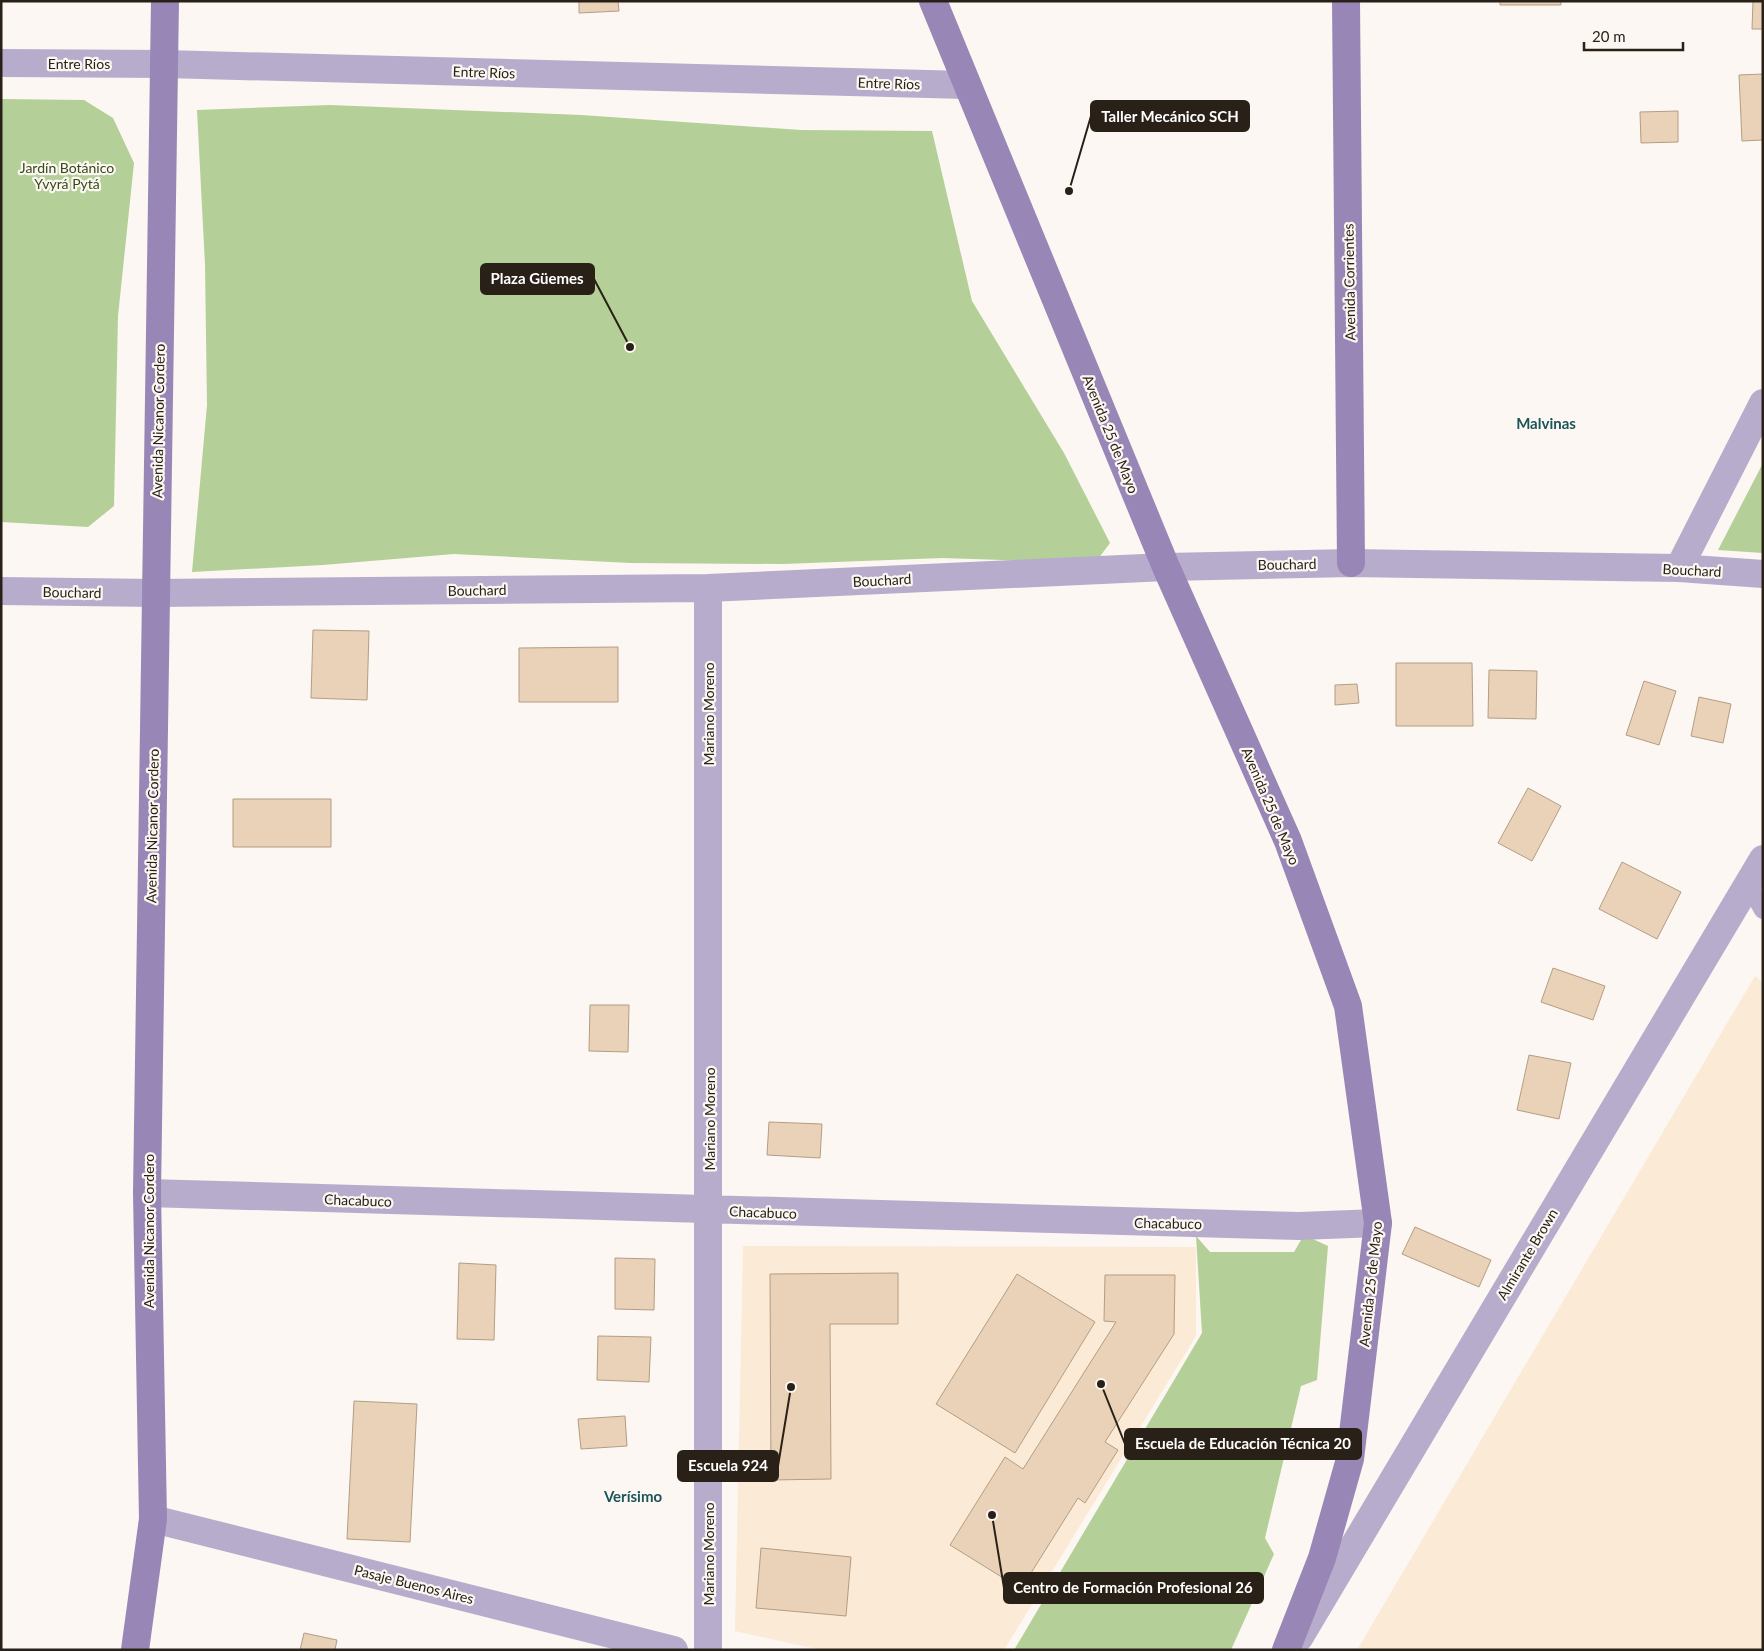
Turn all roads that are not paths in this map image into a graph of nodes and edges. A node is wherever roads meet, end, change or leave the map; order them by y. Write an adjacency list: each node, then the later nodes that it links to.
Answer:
1 (165, 1): 5 (main road, Avenida Nicanor Cordero)
2 (933, 1): 6 (main road, Avenida 25 de Mayo)
3 (1346, 1): 8 (main road, Avenida Corrientes)
4 (1, 63): 5 (street, Entre Ríos)
5 (165, 64): 6 (street, Entre Ríos); 14 (main road, Avenida Nicanor Cordero)
6 (967, 85): 9 (main road, Avenida 25 de Mayo)
7 (1763, 403): 10 (street)
8 (1351, 563): 9 (street, Bouchard); 10 (street, Bouchard)
9 (1166, 567): 12 (street, Bouchard); 20 (main road, Avenida 25 de Mayo)
10 (1679, 568): 11 (street, Bouchard)
11 (1763, 574)
12 (708, 588): 14 (street, Bouchard); 19 (street, Mariano Moreno)
13 (1, 591): 14 (street, Bouchard)
14 (155, 593): 18 (main road, Avenida Nicanor Cordero)
15 (1763, 859): 16 (street, Almirante Brown)
16 (1748, 884): 17 (lane); 26 (street, Almirante Brown)
17 (1763, 910)
18 (147, 1193): 19 (street, Chacabuco); 21 (main road, Avenida Nicanor Cordero)
19 (709, 1210): 20 (street, Chacabuco); 24 (street, Mariano Moreno)
20 (1378, 1223): 25 (main road, Avenida 25 de Mayo)
21 (153, 1519): 22 (main road, Avenida Nicanor Cordero); 23 (street, Pasaje Buenos Aires)
22 (135, 1650)
23 (674, 1650)
24 (708, 1650)
25 (1286, 1650)
26 (1292, 1650)

